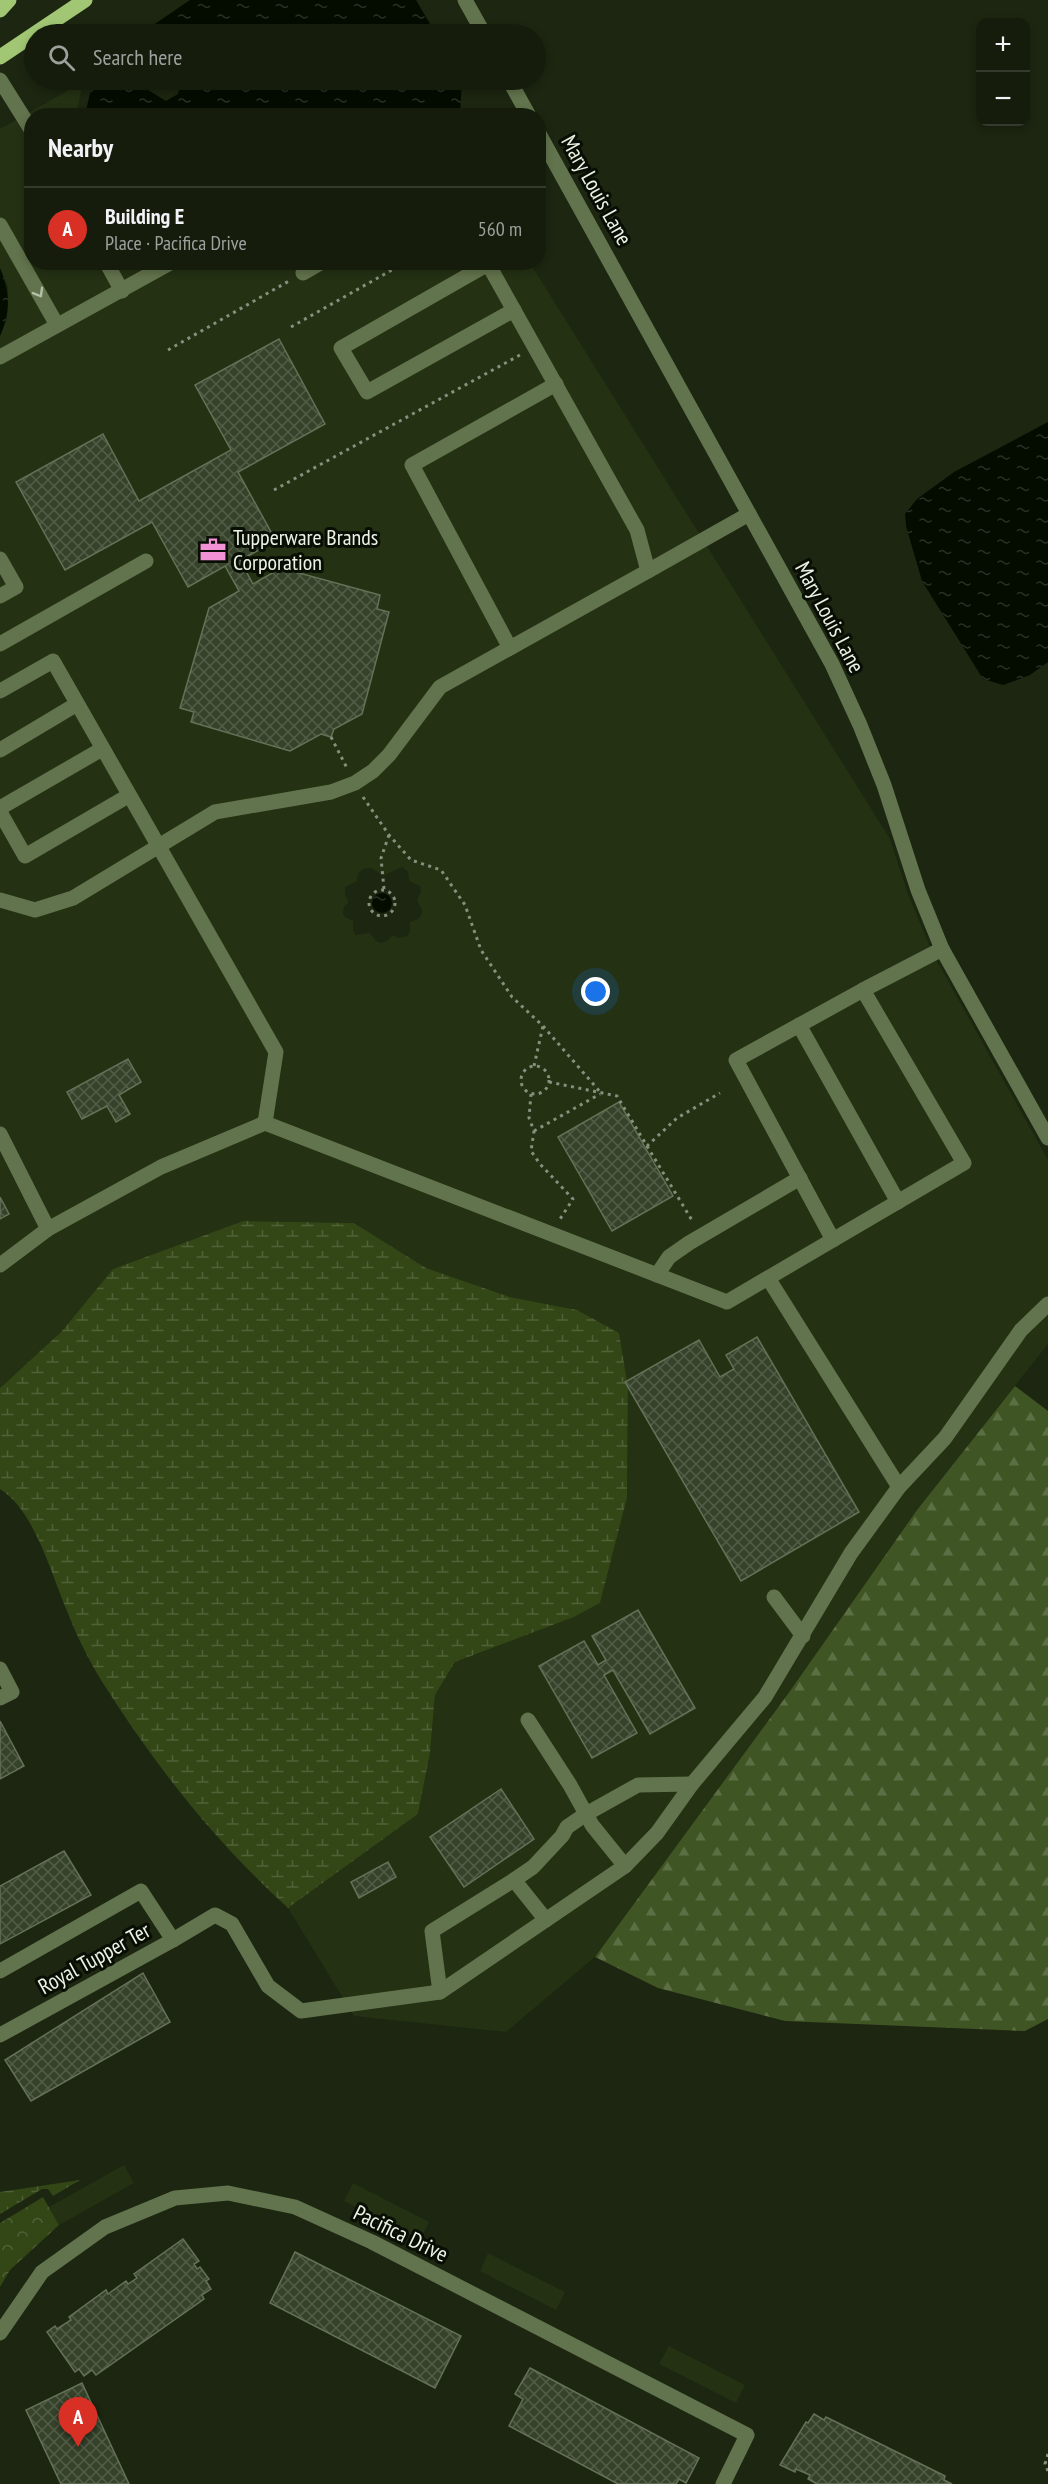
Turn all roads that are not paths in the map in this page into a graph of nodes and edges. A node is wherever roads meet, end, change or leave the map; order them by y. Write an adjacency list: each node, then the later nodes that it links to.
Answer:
1 (9, 0): 4 (main road)
2 (85, 0): 5 (main road)
3 (465, 0): 6 (street)
4 (0, 10)
5 (49, 24)
6 (478, 24)
7 (24, 41): 8 (main road)
8 (0, 57)
9 (0, 80): 12 (street)
10 (515, 90): 11 (street)
11 (525, 108)
12 (24, 118)
13 (546, 146): 28 (street, Mary Louis Lane)
14 (0, 225): 15 (street, one-way to 15)
15 (24, 267)
16 (26, 270): 25 (street, one-way to 25)
17 (110, 270): 23 (street)
18 (158, 270): 23 (street)
19 (308, 270): 22 (street)
20 (476, 270): 24 (street)
21 (492, 270): 24 (street)
22 (303, 273)
23 (122, 291): 25 (street)
24 (514, 310): 27 (street)
25 (57, 325): 26 (street)
26 (0, 357)
27 (556, 384): 31 (street); 34 (street)
28 (749, 514): 31 (street); 44 (street, Mary Louis Lane)
29 (0, 559): 32 (street)
30 (146, 561): 33 (street)
31 (648, 571): 34 (street)
32 (0, 596)
33 (0, 644)
34 (510, 648): 42 (street)
35 (0, 691): 36 (street)
36 (77, 704): 37 (street); 38 (street)
37 (102, 749): 39 (street); 40 (street)
38 (0, 750)
39 (128, 796): 41 (street); 42 (street)
40 (0, 808)
41 (0, 812)
42 (157, 847): 43 (street); 47 (street)
43 (0, 900)
44 (942, 949): 45 (street); 49 (street, Mary Louis Lane)
45 (862, 990): 46 (street); 51 (street)
46 (799, 1025): 50 (street); 51 (street)
47 (265, 1123): 52 (street); 55 (street)
48 (0, 1134): 52 (street)
49 (1048, 1138)
50 (800, 1178): 53 (street); 55 (street)
51 (898, 1202): 53 (street)
52 (48, 1229): 54 (street)
53 (833, 1240): 56 (street)
54 (0, 1265)
55 (657, 1275): 56 (street)
56 (768, 1278): 58 (street)
57 (1048, 1304): 58 (street)
58 (899, 1487): 60 (street)
59 (774, 1597): 60 (street)
60 (803, 1636): 64 (street)
61 (0, 1669): 62 (street)
62 (0, 1698)
63 (528, 1720): 65 (street)
64 (692, 1784): 65 (street); 66 (street)
65 (586, 1814): 66 (street); 67 (street)
66 (625, 1866): 68 (street)
67 (514, 1880): 68 (street); 71 (street)
68 (546, 1920): 71 (street)
69 (173, 1940): 70 (street, Royal Tupper Ter); 71 (street); 72 (street, Royal Tupper Ter)
70 (0, 1971)
71 (440, 1992)
72 (0, 2035)
73 (0, 2332): 74 (street, Pacifica Drive)
74 (723, 2484)

